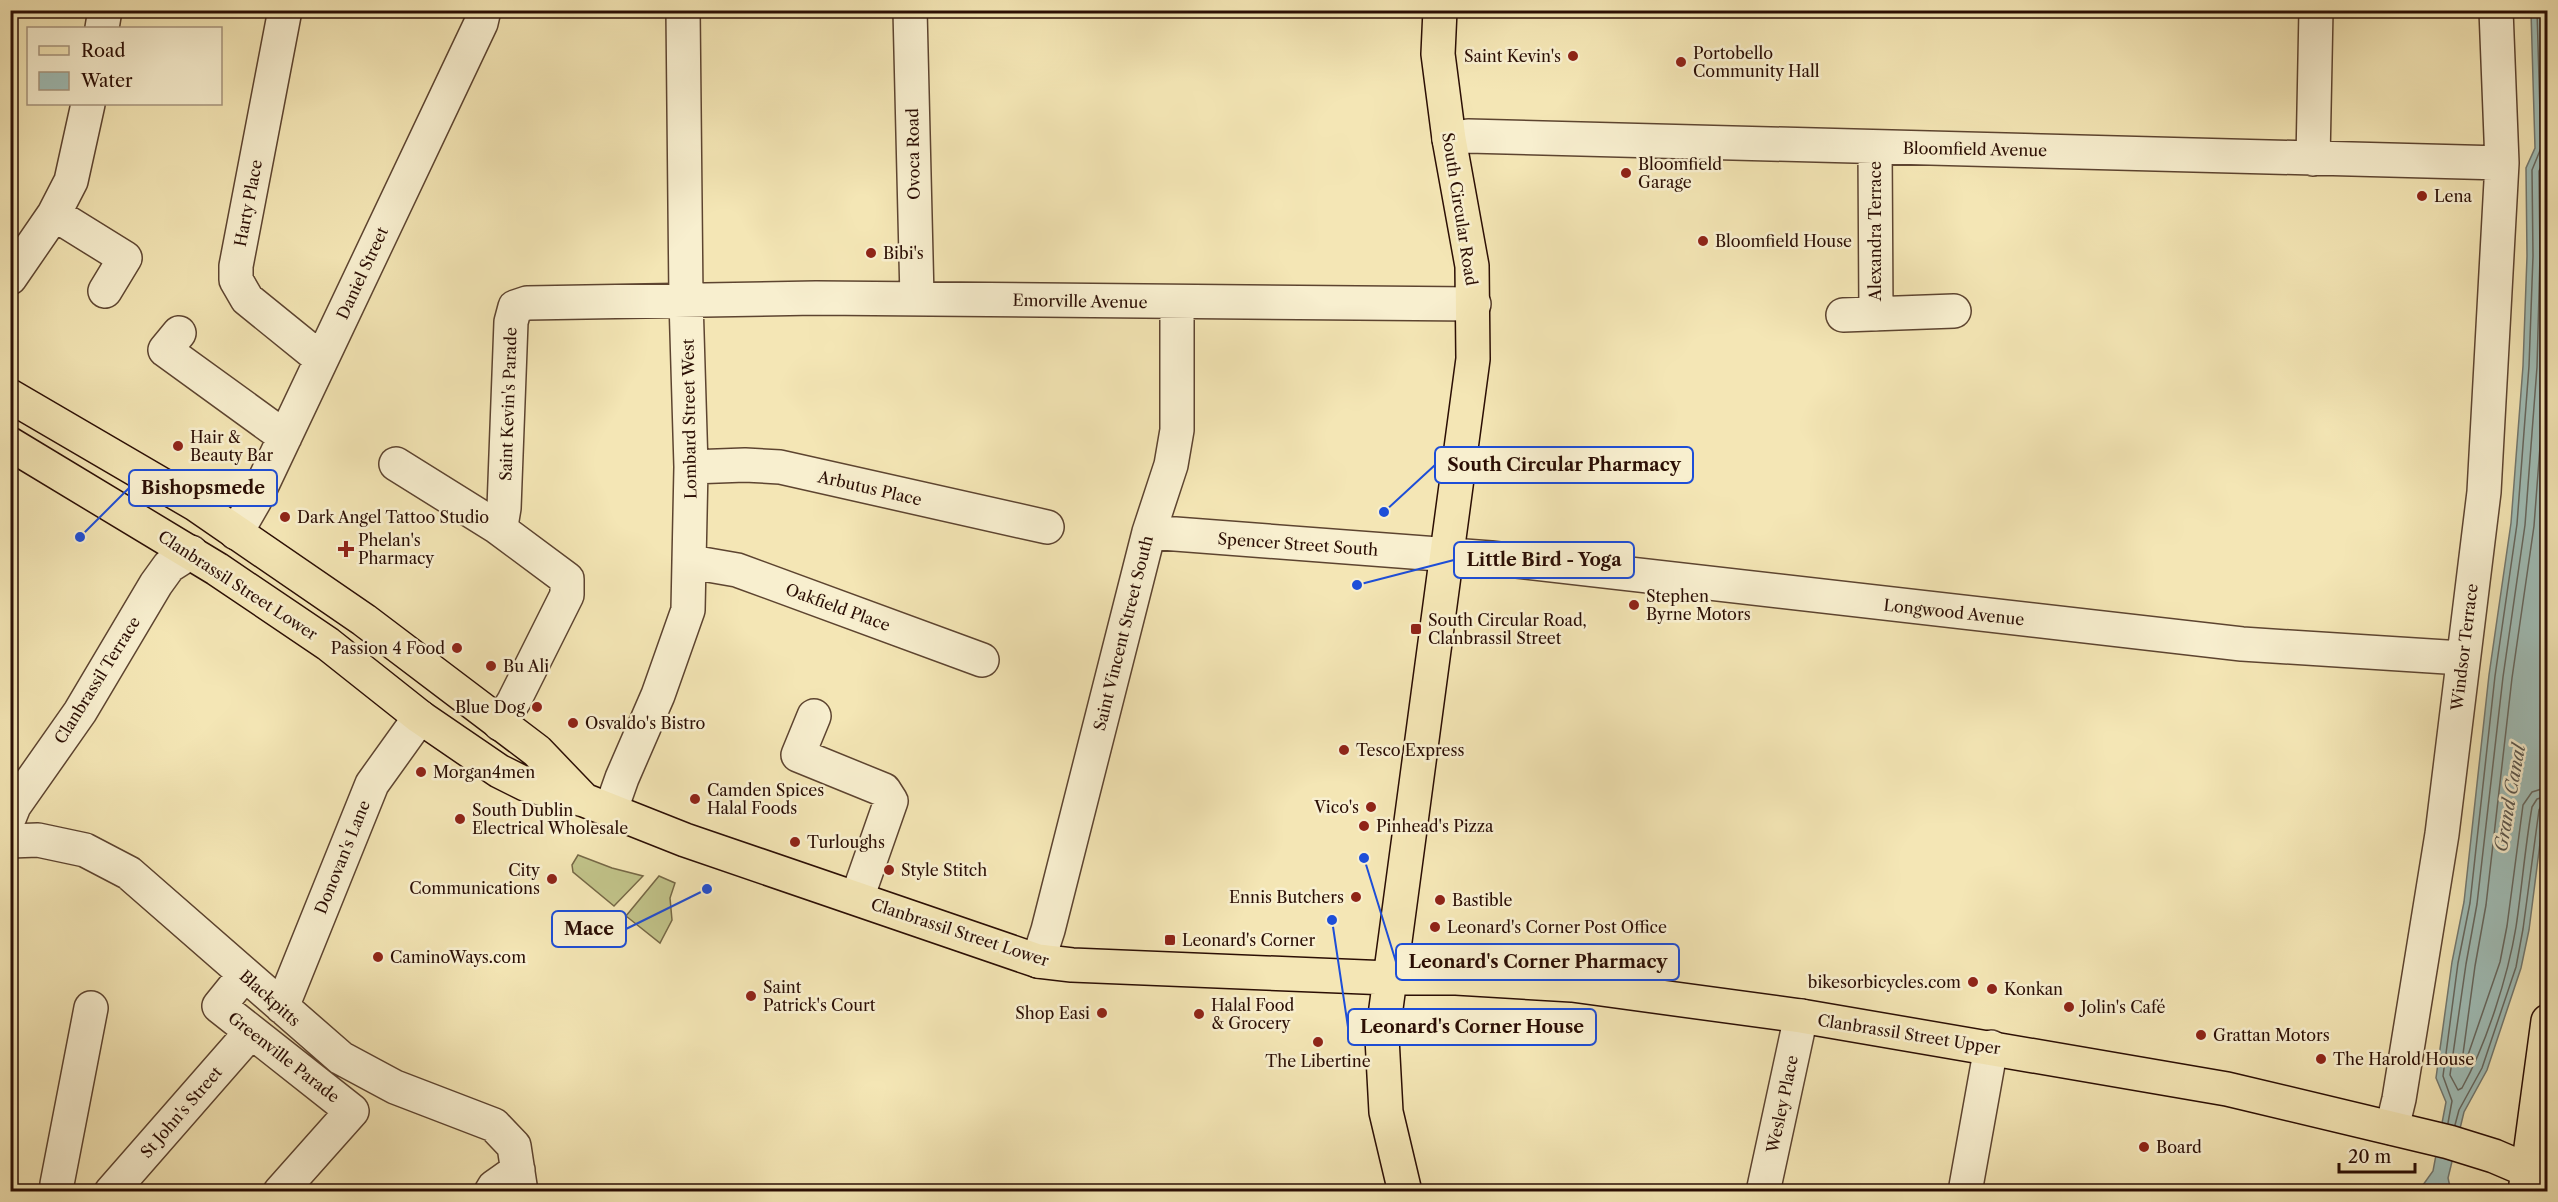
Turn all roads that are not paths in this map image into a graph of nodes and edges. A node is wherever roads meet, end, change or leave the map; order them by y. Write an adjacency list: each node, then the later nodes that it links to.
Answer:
1 (105, 10): 9 (street)
2 (285, 10): 26 (street, Harty Place)
3 (484, 10): 26 (street, Daniel Street)
4 (683, 10): 19 (street, Lombard Street West)
5 (910, 10): 18 (street, Ovoca Road)
6 (1440, 10): 11 (main road, South Circular Road)
7 (2316, 10): 13 (street)
8 (2496, 10): 14 (street, Windsor Terrace)
9 (102, 27)
10 (88, 105): 15 (street)
11 (1449, 139): 12 (street, Bloomfield Avenue); 21 (main road, South Circular Road)
12 (1875, 147): 13 (street, Bloomfield Avenue); 23 (street, Alexandra Terrace)
13 (2313, 159): 14 (street, Bloomfield Avenue)
14 (2502, 163): 39 (street, Windsor Terrace)
15 (54, 214): 16 (street); 17 (street)
16 (10, 278)
17 (105, 291)
18 (917, 298): 19 (street, Emorville Avenue); 20 (street, Emorville Avenue)
19 (686, 300): 31 (street, Lombard Street West); 32 (street, Saint Kevin's Parade)
20 (1177, 302): 21 (street, Emorville Avenue); 34 (street, Saint Vincent Street South)
21 (1474, 304): 37 (main road, South Circular Road)
22 (1954, 311): 23 (street, Alexandra Terrace)
23 (1876, 314): 24 (street, Alexandra Terrace)
24 (1843, 315)
25 (179, 333): 28 (street)
26 (321, 359): 28 (street, Daniel Street)
27 (10, 396): 35 (main road, Clanbrassil Street Lower)
28 (285, 437): 35 (street, Daniel Street)
29 (10, 444): 36 (main road, Clanbrassil Street Lower)
30 (396, 464): 32 (street)
31 (691, 467): 33 (street, Arbutus Place); 38 (street, Lombard Street West)
32 (497, 527): 43 (street)
33 (1047, 527)
34 (1149, 532): 37 (street, Spencer Street South); 48 (street, Saint Vincent Street South)
35 (236, 533): 43 (main road, Clanbrassil Street Lower)
36 (190, 552): 42 (main road, Clanbrassil Street Lower); 45 (street, Clanbrassil Terrace)
37 (1447, 555): 39 (street, Longwood Avenue); 50 (main road, South Circular Road)
38 (691, 562): 40 (street, Oakfield Place); 44 (street, Lombard Street West)
39 (2462, 658): 58 (street, Windsor Terrace)
40 (982, 660)
41 (814, 716): 47 (street)
42 (420, 717): 44 (main road, Clanbrassil Street Lower); 51 (street, Donovan's Lane)
43 (500, 724): 44 (main road, Clanbrassil Street Lower)
44 (597, 806): 47 (main road, Clanbrassil Street Lower)
45 (10, 816)
46 (10, 841): 49 (street, Blackpitts)
47 (857, 898): 48 (main road, Clanbrassil Street Lower)
48 (1038, 961): 50 (main road, Clanbrassil Street Lower)
49 (244, 975): 51 (street, Blackpitts); 55 (street, Greenville Parade)
50 (1389, 978): 53 (main road, Clanbrassil Street Upper); 65 (main road, South Circular Road)
51 (282, 1007): 60 (street, Blackpitts)
52 (90, 1008): 61 (street)
53 (1801, 1016): 56 (main road, Clanbrassil Street Upper); 66 (street, Wesley Place)
54 (2547, 1022): 57 (main road)
55 (251, 1032): 62 (street, St John's Street); 63 (street, Greenville Parade)
56 (1991, 1047): 58 (main road, Clanbrassil Street Upper); 67 (street)
57 (2543, 1093): 59 (main road)
58 (2407, 1131): 59 (main road, Clanbrassil Street Upper)
59 (2534, 1180)
60 (520, 1181): 64 (street)
61 (59, 1191)
62 (111, 1191)
63 (280, 1191)
64 (491, 1191)
65 (1406, 1191)
66 (1763, 1191)
67 (1965, 1191)

